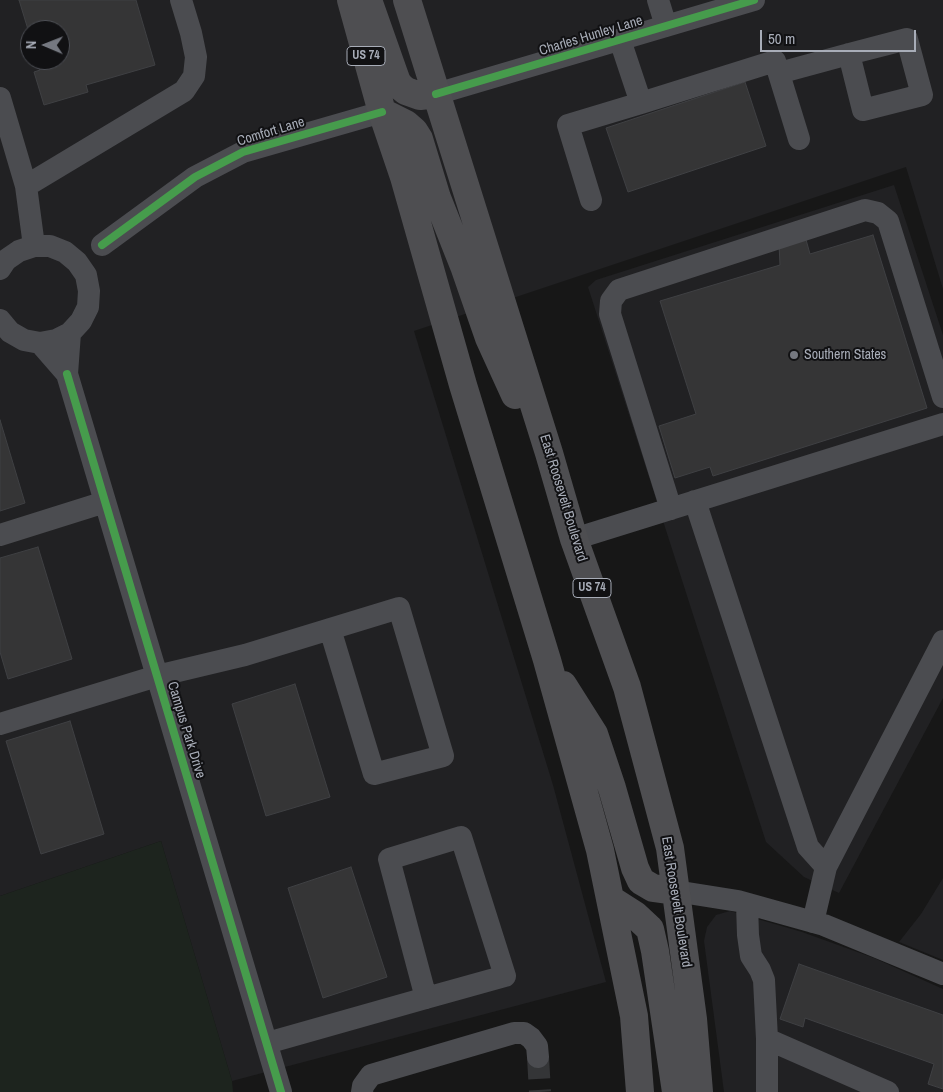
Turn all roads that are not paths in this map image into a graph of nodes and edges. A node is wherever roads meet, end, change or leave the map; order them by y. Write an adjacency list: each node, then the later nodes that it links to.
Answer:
1 (180, 0): 17 (street)
2 (350, 0): 15 (highway, US 74)
3 (368, 0): 12 (highway)
4 (407, 0): 12 (highway, East Roosevelt Boulevard / US 74)
5 (658, 0): 8 (street)
6 (754, 0): 7 (street, Charles Hunley Lane)
7 (728, 4): 8 (street, Charles Hunley Lane)
8 (666, 26): 9 (street, Charles Hunley Lane)
9 (620, 40): 12 (street, Charles Hunley Lane); 14 (street)
10 (849, 54): 11 (street)
11 (779, 73): 14 (street); 16 (street)
12 (436, 94): 30 (highway, East Roosevelt Boulevard / US 74)
13 (0, 98): 17 (street)
14 (641, 103): 18 (street)
15 (382, 112): 20 (street, Comfort Lane); 30 (highway); 38 (highway, US 74)
16 (799, 139)
17 (26, 186): 19 (street)
18 (591, 200)
19 (34, 246): 21 (street, Comfort Lane); 22 (street)
20 (102, 246): 21 (street, Comfort Lane); 23 (street, Comfort Lane)
21 (65, 252): 23 (street)
22 (0, 269)
23 (86, 276): 25 (street)
24 (0, 320): 26 (street)
25 (70, 333): 26 (street); 27 (street, Campus Park Drive)
26 (40, 343): 27 (street, Campus Park Drive)
27 (67, 374): 32 (street, Campus Park Drive)
28 (943, 397): 33 (street)
29 (943, 424): 31 (street)
30 (549, 453): 35 (highway, East Roosevelt Boulevard / US 74)
31 (695, 501): 33 (street); 41 (street)
32 (105, 502): 34 (street); 39 (street, Campus Park Drive)
33 (671, 509): 35 (street)
34 (0, 535)
35 (574, 539): 42 (highway, East Roosevelt Boulevard / US 74)
36 (330, 629): 36 (street); 39 (street)
37 (943, 641): 41 (street)
38 (547, 660): 42 (highway); 43 (highway, US 74)
39 (157, 676): 40 (street); 49 (street, Campus Park Drive)
40 (0, 724)
41 (826, 867): 45 (street)
42 (675, 891): 44 (street); 54 (highway, East Roosevelt Boulevard / US 74)
43 (610, 899): 53 (highway, US 74); 54 (highway)
44 (747, 904): 45 (street); 48 (street)
45 (813, 922): 46 (street)
46 (942, 973)
47 (426, 998): 47 (street); 49 (street)
48 (767, 1039): 55 (street); 56 (street)
49 (267, 1043): 51 (street, Campus Park Drive)
50 (538, 1057): 52 (street)
51 (281, 1092)
52 (362, 1092)
53 (640, 1092)
54 (692, 1092)
55 (767, 1092)
56 (888, 1092)

